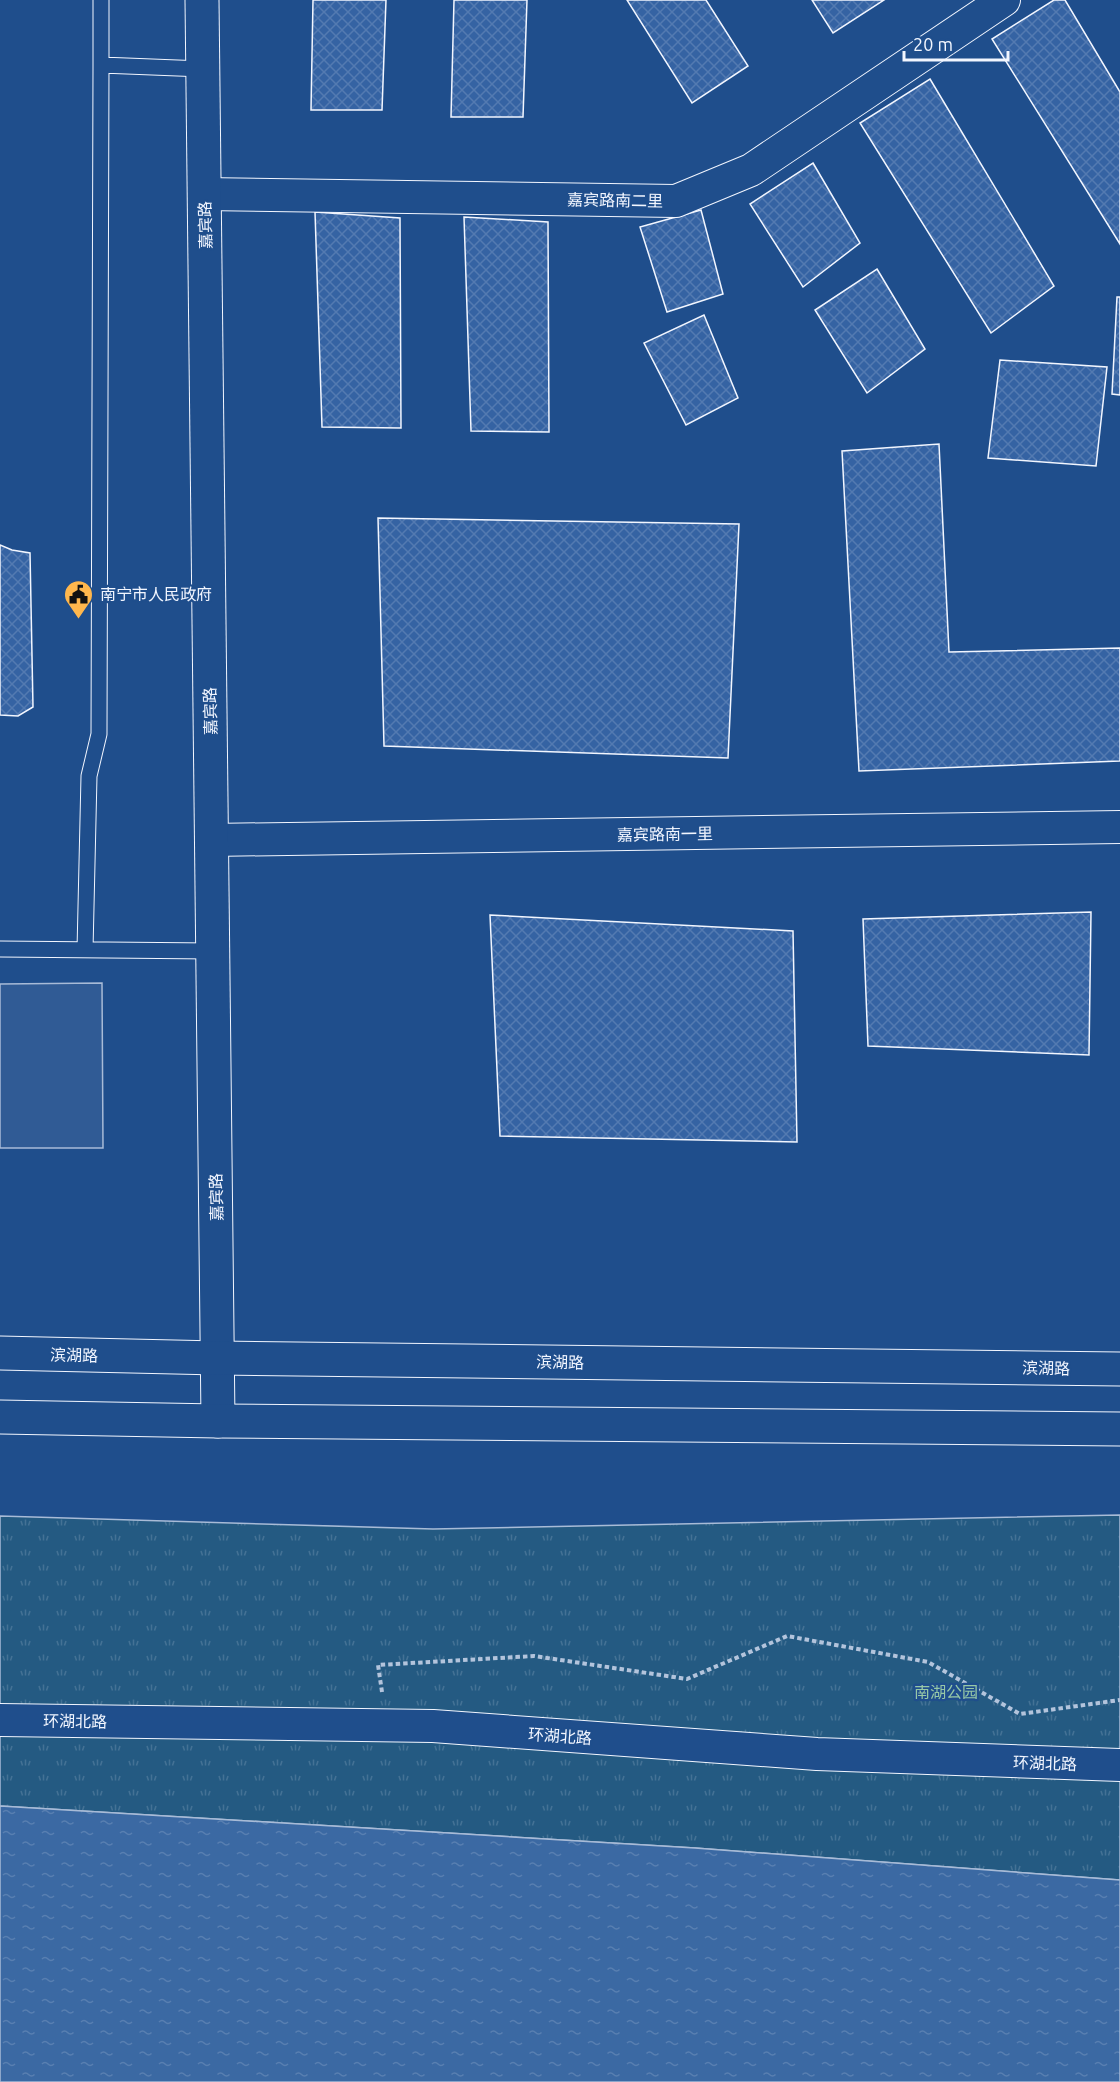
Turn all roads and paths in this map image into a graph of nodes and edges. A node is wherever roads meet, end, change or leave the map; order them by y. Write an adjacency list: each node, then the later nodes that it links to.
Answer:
1 (101, 0): 4 (lane)
2 (202, 0): 5 (main road, 嘉宾路)
3 (1004, 0): 6 (street, 嘉宾路南二里)
4 (101, 65): 5 (lane); 10 (lane)
5 (203, 69): 6 (main road, 嘉宾路)
6 (204, 194): 8 (main road, 嘉宾路)
7 (1120, 827): 8 (street, 嘉宾路南一里)
8 (211, 840): 11 (main road, 嘉宾路)
9 (0, 949): 10 (lane)
10 (85, 950): 11 (lane)
11 (212, 951): 13 (main road, 嘉宾路)
12 (0, 1353): 13 (main road, 滨湖路)
13 (218, 1358): 14 (main road, 滨湖路); 16 (main road, 嘉宾路)
14 (1120, 1369)
15 (0, 1417): 16 (main road)
16 (218, 1421): 17 (main road)
17 (1120, 1429)
18 (1120, 1700): 20 (path)
19 (0, 1720): 20 (street, 环湖北路)
20 (388, 1726): 21 (street, 环湖北路)
21 (1120, 1765)

